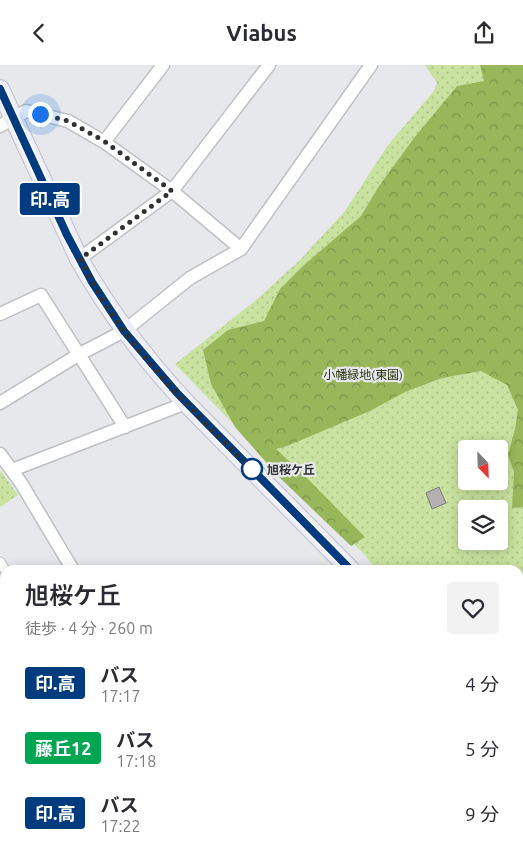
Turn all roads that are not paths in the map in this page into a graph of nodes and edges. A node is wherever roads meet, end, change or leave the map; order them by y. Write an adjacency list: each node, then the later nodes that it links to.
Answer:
1 (163, 65): 6 (street)
2 (269, 65): 7 (street)
3 (371, 65): 8 (street)
4 (0, 89): 5 (main road)
5 (7, 122): 6 (street); 9 (main road)
6 (104, 141): 7 (street)
7 (172, 191): 8 (street); 9 (street)
8 (241, 249): 11 (street)
9 (80, 259): 11 (main road)
10 (0, 314): 12 (street)
11 (124, 331): 12 (street); 14 (main road)
12 (78, 355): 13 (street); 15 (street)
13 (0, 403)
14 (186, 403): 15 (street); 19 (main road)
15 (125, 427): 17 (street)
16 (0, 453): 17 (street)
17 (12, 470): 18 (street)
18 (70, 565)
19 (345, 565)

